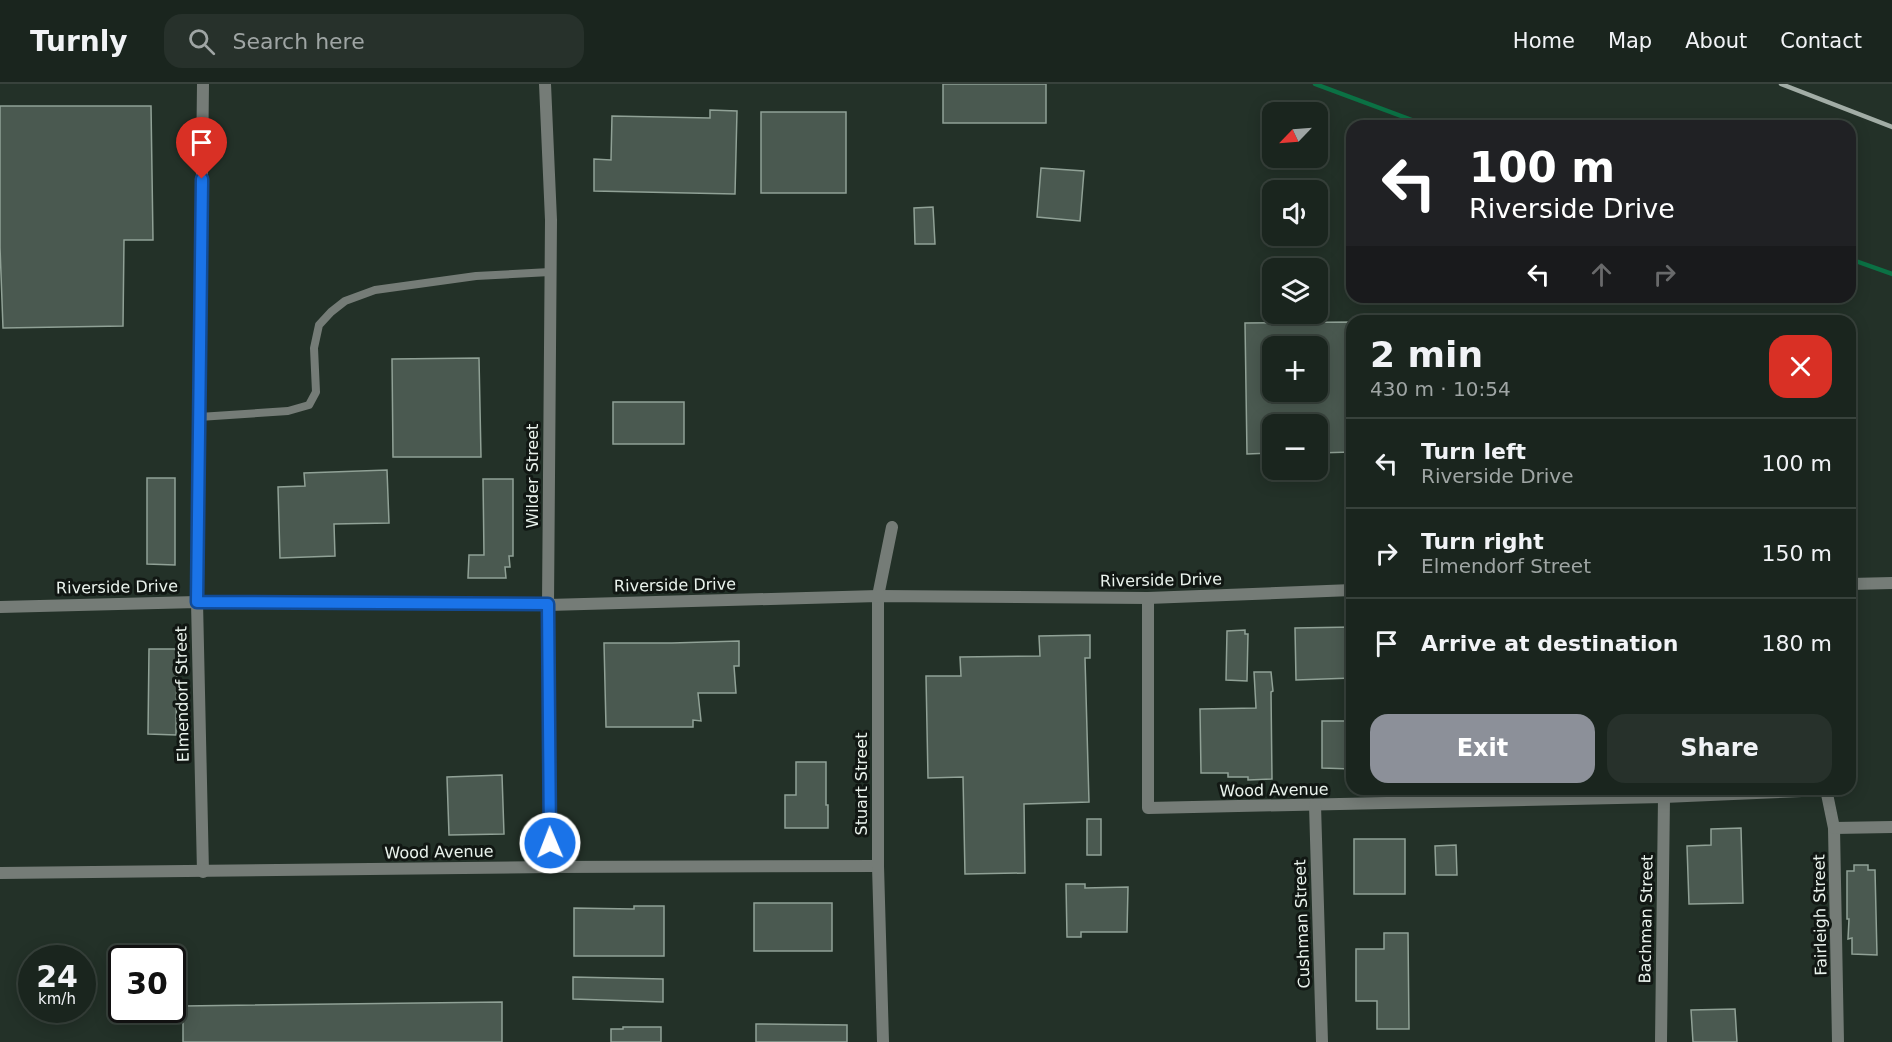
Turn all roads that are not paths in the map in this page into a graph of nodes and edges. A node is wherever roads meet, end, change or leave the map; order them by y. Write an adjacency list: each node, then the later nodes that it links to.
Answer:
1 (203, 84): 4 (street, Elmendorf Street)
2 (545, 84): 3 (street, Wilder Street)
3 (550, 272): 4 (lane); 12 (street, Wilder Street)
4 (199, 417): 11 (street, Elmendorf Street)
5 (892, 527): 9 (street, Stuart Street)
6 (1892, 583): 7 (street)
7 (1856, 584)
8 (1346, 590): 10 (street, Riverside Drive)
9 (878, 596): 10 (street, Riverside Drive); 12 (street, Riverside Drive); 20 (street, Stuart Street)
10 (1148, 598): 17 (street, Wood Avenue)
11 (197, 602): 12 (street, Riverside Drive); 13 (street, Riverside Drive); 22 (street, Elmendorf Street)
12 (548, 604): 21 (street, Wilder Street)
13 (0, 607)
14 (1710, 795): 16 (street, Wood Avenue)
15 (1827, 795): 19 (street, Fairleigh Street)
16 (1664, 797): 17 (street, Wood Avenue); 26 (street, Bachman Street)
17 (1315, 805): 25 (street, Cushman Street)
18 (1892, 827): 19 (street)
19 (1834, 828): 27 (street, Fairleigh Street)
20 (878, 866): 21 (street, Wood Avenue); 24 (street, Stuart Street)
21 (550, 867): 22 (street, Wood Avenue)
22 (202, 872): 23 (street, Wood Avenue)
23 (0, 873)
24 (883, 1042)
25 (1322, 1042)
26 (1661, 1042)
27 (1838, 1042)

